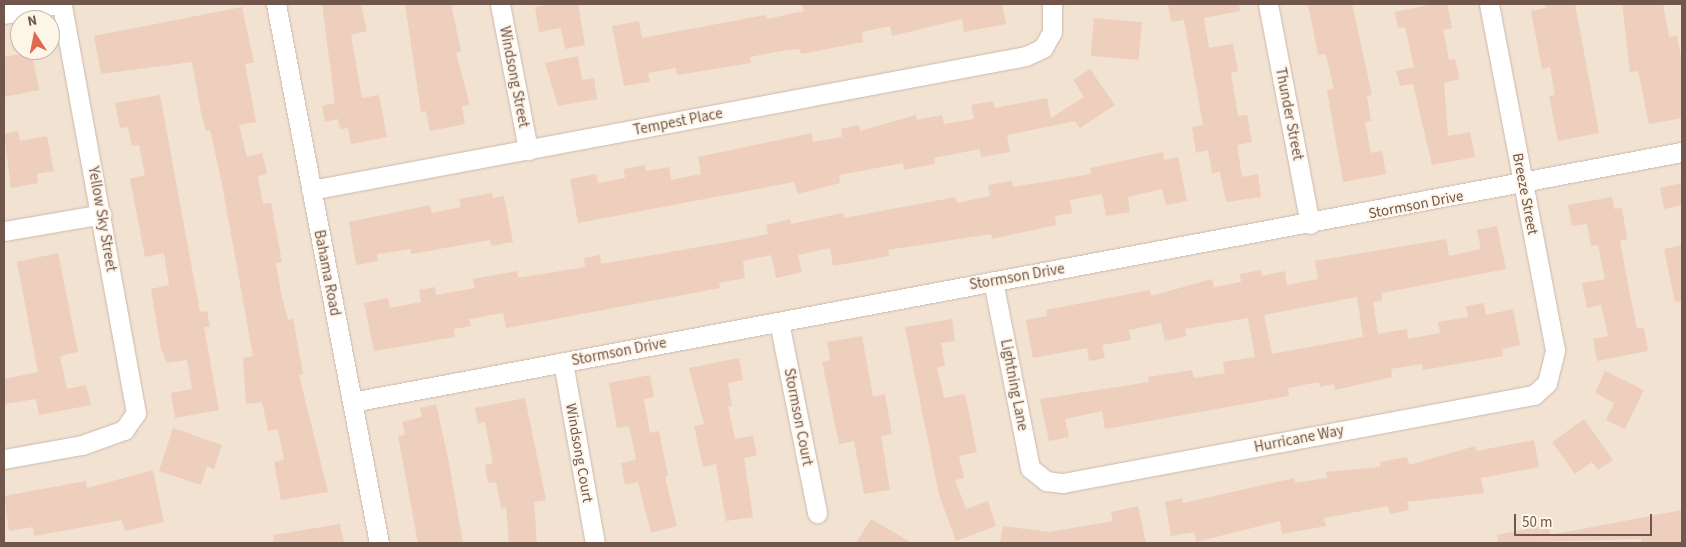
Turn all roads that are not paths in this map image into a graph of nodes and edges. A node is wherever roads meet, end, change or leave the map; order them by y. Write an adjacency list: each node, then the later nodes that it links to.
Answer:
1 (58, 4): 8 (street)
2 (62, 4): 13 (street, Yellow Sky Street)
3 (276, 4): 12 (street, Bahama Road)
4 (500, 4): 9 (street, Windsong Street)
5 (1052, 4): 9 (street, Tempest Place)
6 (1268, 4): 14 (street, Thunder Street)
7 (1489, 4): 11 (street, Breeze Street)
8 (4, 14)
9 (528, 150): 12 (street, Tempest Place)
10 (1682, 152): 11 (street, Stormson Drive)
11 (1523, 185): 14 (street, Stormson Drive); 19 (street, Breeze Street)
12 (311, 190): 20 (street, Bahama Road)
13 (102, 214): 15 (street); 21 (street, Yellow Sky Street)
14 (1310, 224): 16 (street, Stormson Drive)
15 (4, 231)
16 (993, 281): 17 (street, Stormson Drive); 22 (street, Lightning Lane)
17 (779, 322): 18 (street, Stormson Drive); 23 (street, Stormson Court)
18 (562, 362): 20 (street, Stormson Drive); 25 (street, Windsong Court)
19 (1547, 383): 22 (street, Hurricane Way)
20 (352, 402): 24 (street, Bahama Road)
21 (4, 459)
22 (1046, 481)
23 (817, 513)
24 (379, 543)
25 (595, 543)

